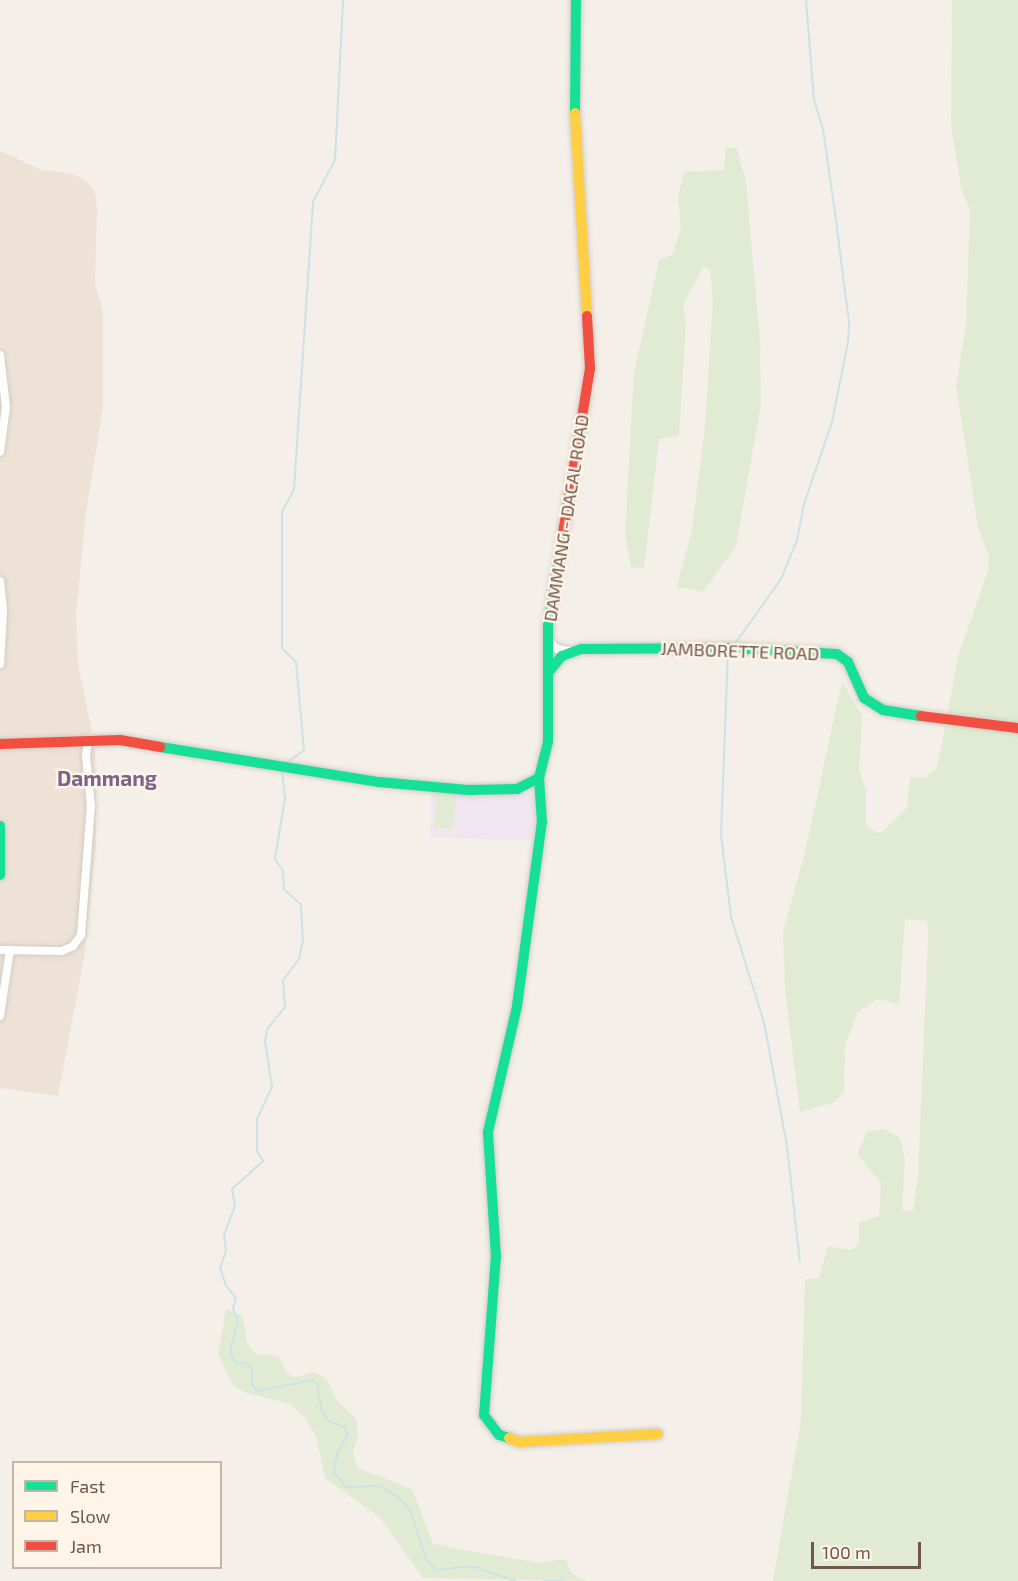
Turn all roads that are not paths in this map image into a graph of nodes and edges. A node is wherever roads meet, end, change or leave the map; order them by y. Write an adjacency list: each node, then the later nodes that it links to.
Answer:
1 (576, 0): 5 (street, DAMMANG - DACAL ROAD)
2 (0, 355): 3 (street)
3 (0, 452)
4 (0, 581): 7 (street)
5 (548, 640): 6 (street); 8 (street, DAMMANG - DACAL ROAD)
6 (571, 651): 8 (street); 9 (street, JAMBORETTE ROAD)
7 (0, 664)
8 (548, 673): 12 (street, DAMMANG - DACAL ROAD)
9 (1018, 728)
10 (88, 740): 11 (street); 12 (street); 16 (street)
11 (0, 744)
12 (539, 778): 18 (street, DAMMANG - DACAL ROAD)
13 (0, 826): 14 (street)
14 (0, 875)
15 (0, 950): 16 (street)
16 (10, 950): 17 (street)
17 (0, 1016)
18 (658, 1434)

